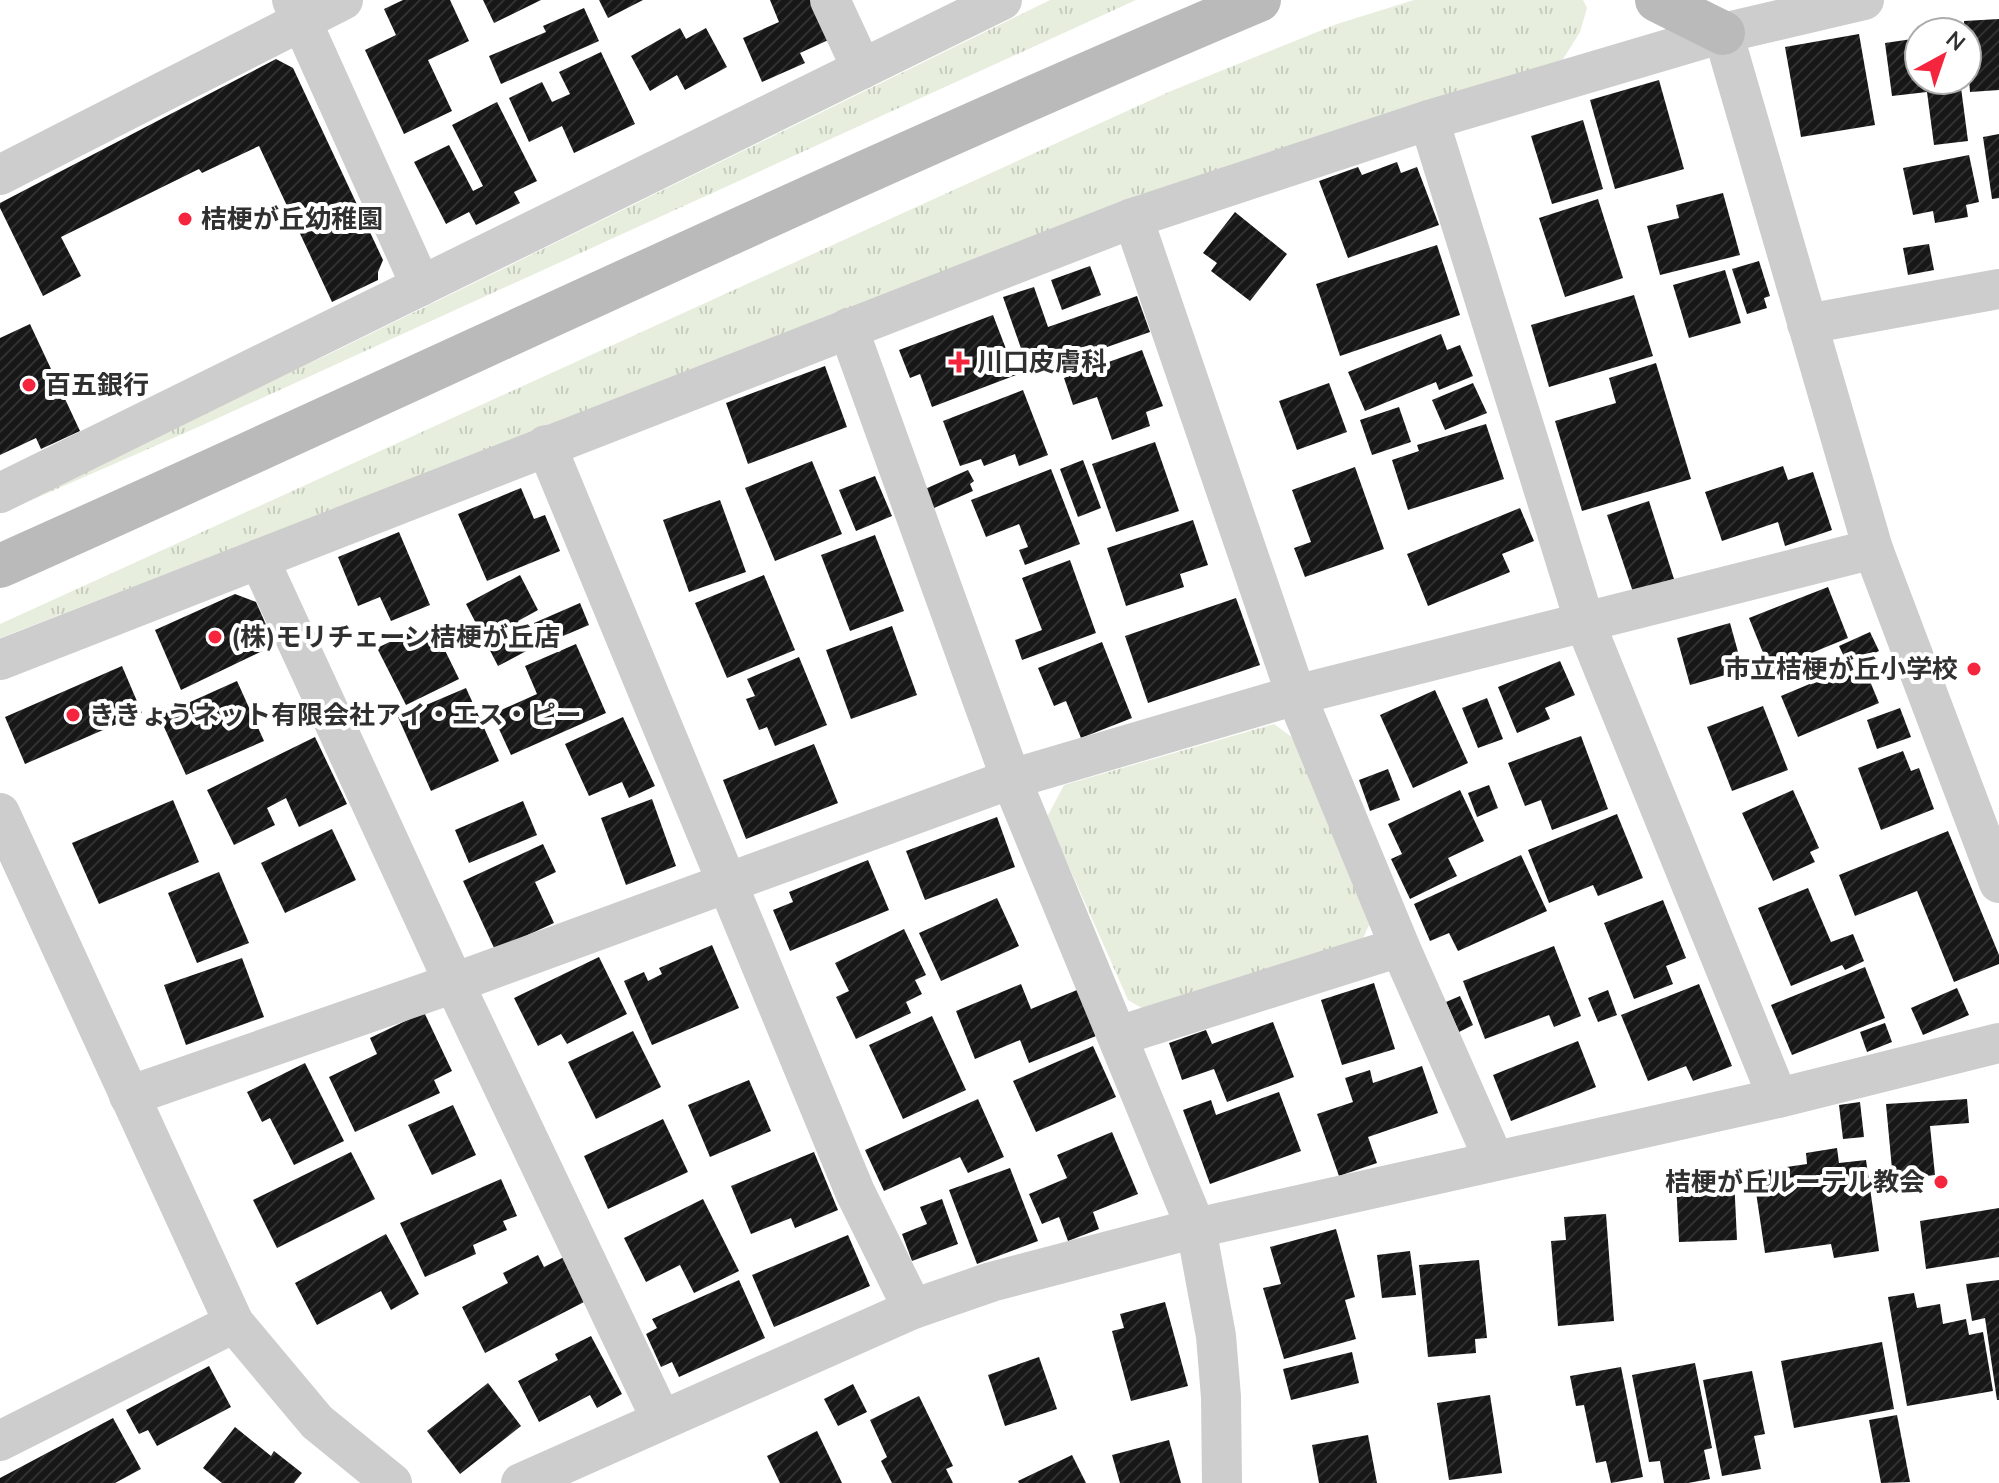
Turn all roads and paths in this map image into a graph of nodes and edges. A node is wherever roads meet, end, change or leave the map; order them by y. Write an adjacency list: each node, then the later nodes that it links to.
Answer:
1 (343, 0): 7 (street)
2 (830, 0): 9 (street)
3 (1002, 0): 9 (street)
4 (1259, 0): 21 (street)
5 (1657, 0): 8 (street)
6 (1864, 0): 8 (street)
7 (297, 10): 11 (street); 13 (street)
8 (1723, 33): 10 (street); 15 (street)
9 (862, 69): 13 (street)
10 (1429, 120): 12 (street); 22 (street)
11 (0, 175)
12 (1133, 218): 16 (street); 24 (street)
13 (421, 286): 18 (street)
14 (1999, 289): 15 (street)
15 (1807, 324): 19 (street)
16 (848, 328): 17 (street); 25 (street)
17 (546, 445): 20 (street); 27 (street)
18 (0, 493)
19 (1873, 549): 22 (street); 28 (street)
20 (259, 559): 23 (street); 30 (street)
21 (0, 566)
22 (1585, 623): 24 (street); 34 (street)
23 (0, 660)
24 (1296, 695): 25 (street); 29 (street)
25 (1011, 779): 27 (street); 31 (street)
26 (0, 813): 33 (street)
27 (727, 882): 30 (street); 37 (street)
28 (1999, 883)
29 (1400, 947): 31 (street); 35 (street)
30 (454, 983): 33 (street); 39 (street)
31 (1118, 1036): 36 (street)
32 (1999, 1043): 34 (street)
33 (129, 1096): 38 (street)
34 (1778, 1098): 35 (street)
35 (1494, 1160): 36 (street)
36 (1196, 1228): 37 (street); 43 (street)
37 (913, 1309): 39 (street)
38 (234, 1323): 40 (street); 41 (street)
39 (661, 1419): 42 (street)
40 (0, 1441)
41 (392, 1483)
42 (521, 1483)
43 (1222, 1483)

